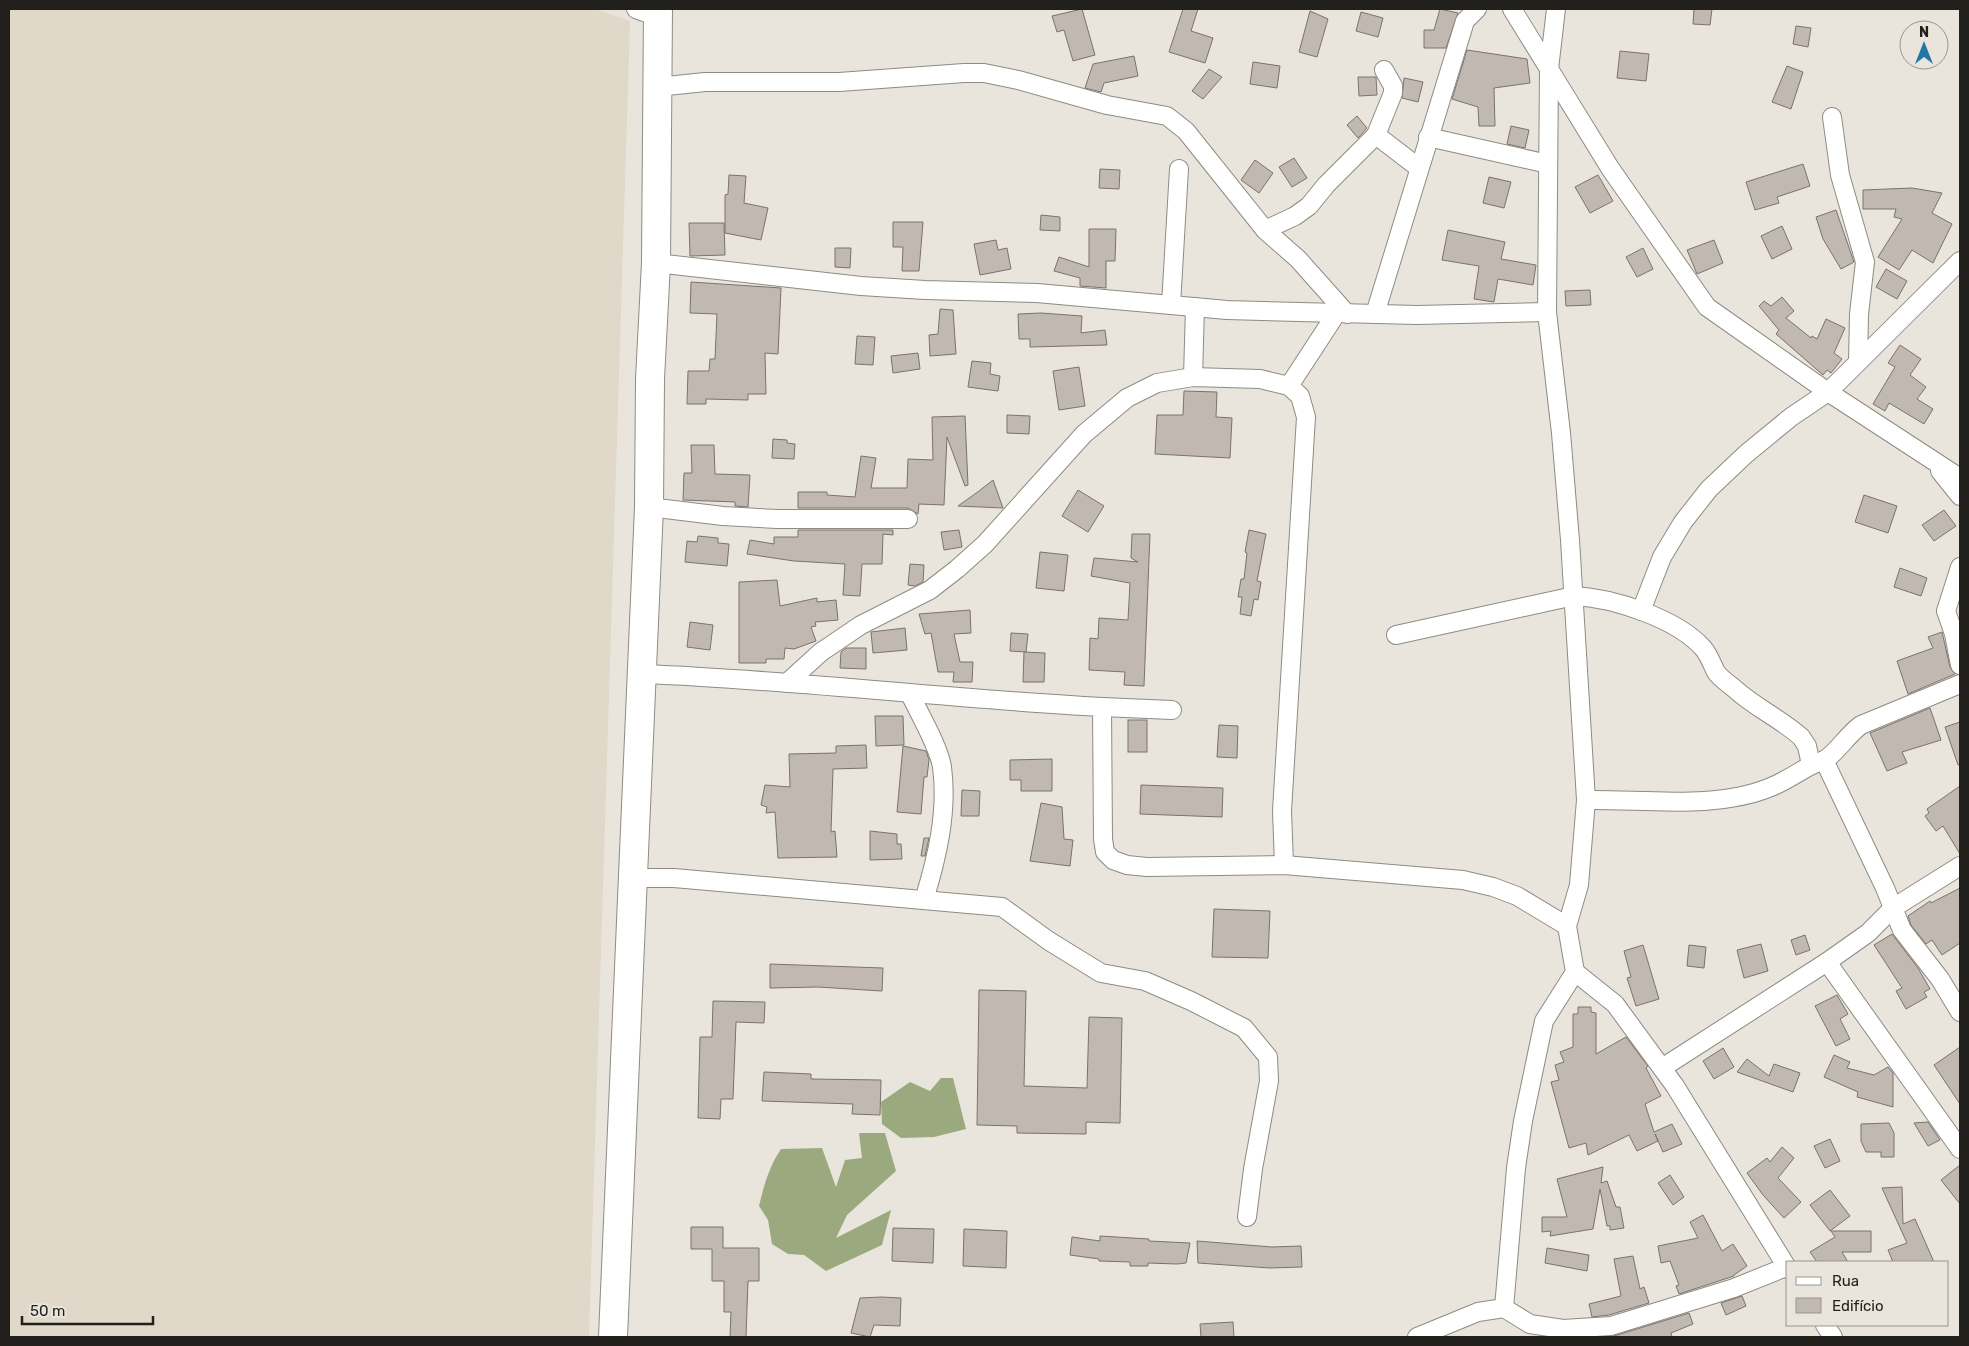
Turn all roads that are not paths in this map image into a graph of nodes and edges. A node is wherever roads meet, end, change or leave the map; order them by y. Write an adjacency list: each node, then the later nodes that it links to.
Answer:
1 (1477, 9): 10 (street)
2 (1512, 9): 5 (street)
3 (1556, 9): 5 (street)
4 (651, 12): 7 (main road)
5 (1549, 69): 11 (street); 25 (street)
6 (1384, 70): 9 (street)
7 (657, 87): 14 (street); 16 (main road)
8 (1832, 117): 22 (street)
9 (1376, 135): 12 (street); 14 (street)
10 (1428, 137): 11 (street); 12 (street)
11 (1548, 164): 19 (street)
12 (1419, 168): 21 (street)
13 (1179, 169): 17 (street)
14 (1265, 230): 20 (street)
15 (1960, 261): 22 (street)
16 (656, 264): 17 (street); 29 (main road)
17 (1171, 305): 18 (street)
18 (1196, 307): 20 (street); 23 (street)
19 (1548, 312): 21 (street); 32 (street)
20 (1342, 314): 21 (street); 24 (street)
21 (1375, 314)
22 (1858, 362): 25 (street)
23 (1193, 377): 24 (street); 37 (street)
24 (1289, 386): 44 (street)
25 (1828, 392): 26 (street); 33 (street)
26 (1932, 461): 27 (street); 28 (street)
27 (1960, 478)
28 (1960, 496)
29 (649, 508): 30 (street); 36 (main road)
30 (908, 519)
31 (1960, 567): 35 (street)
32 (1574, 596): 33 (street); 34 (street); 43 (street)
33 (1641, 611): 42 (street)
34 (1396, 635)
35 (1960, 666)
36 (644, 674): 37 (street); 46 (main road)
37 (787, 683): 39 (street)
38 (1960, 684): 42 (street)
39 (910, 694): 40 (street); 47 (street)
40 (1102, 707): 41 (street); 44 (street)
41 (1172, 710)
42 (1818, 763): 43 (street); 48 (street)
43 (1586, 800): 49 (street)
44 (1284, 865): 49 (street)
45 (1960, 866): 48 (street)
46 (633, 878): 47 (street); 61 (main road)
47 (924, 900): 55 (street)
48 (1893, 908): 50 (street); 52 (street)
49 (1567, 926): 51 (street)
50 (1827, 962): 53 (street); 54 (street)
51 (1575, 972): 53 (street); 58 (street)
52 (1959, 1009)
53 (1662, 1068): 56 (street)
54 (1960, 1149)
55 (1246, 1218)
56 (1786, 1266)
57 (1786, 1268): 60 (street)
58 (1504, 1308): 60 (street); 62 (street)
59 (1826, 1326): 63 (street)
60 (1533, 1330)
61 (613, 1337)
62 (1417, 1337)
63 (1833, 1337)

